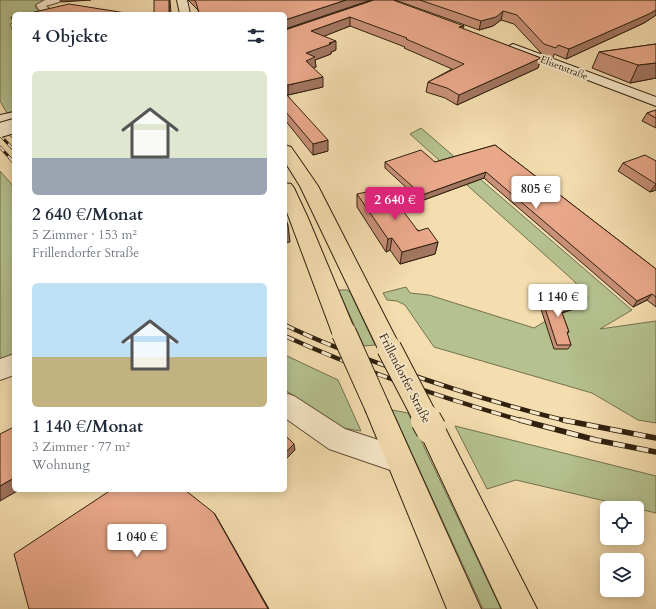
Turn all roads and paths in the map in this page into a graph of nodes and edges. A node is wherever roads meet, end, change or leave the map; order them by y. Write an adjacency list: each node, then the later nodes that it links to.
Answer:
1 (56, 0): 3 (street)
2 (182, 0): 4 (street)
3 (47, 12)
4 (184, 12)
5 (499, 43): 6 (street, Elisenstraße)
6 (656, 102)
7 (12, 117): 8 (street)
8 (0, 120)
9 (12, 127): 10 (street, bridge)
10 (0, 130)
11 (287, 153): 18 (main road, Frillendorfer Straße, bridge)
12 (287, 192): 16 (main road, bridge)
13 (12, 365): 14 (street)
14 (0, 370)
15 (287, 405): 16 (street)
16 (399, 460): 17 (main road)
17 (464, 609)
18 (520, 609)

